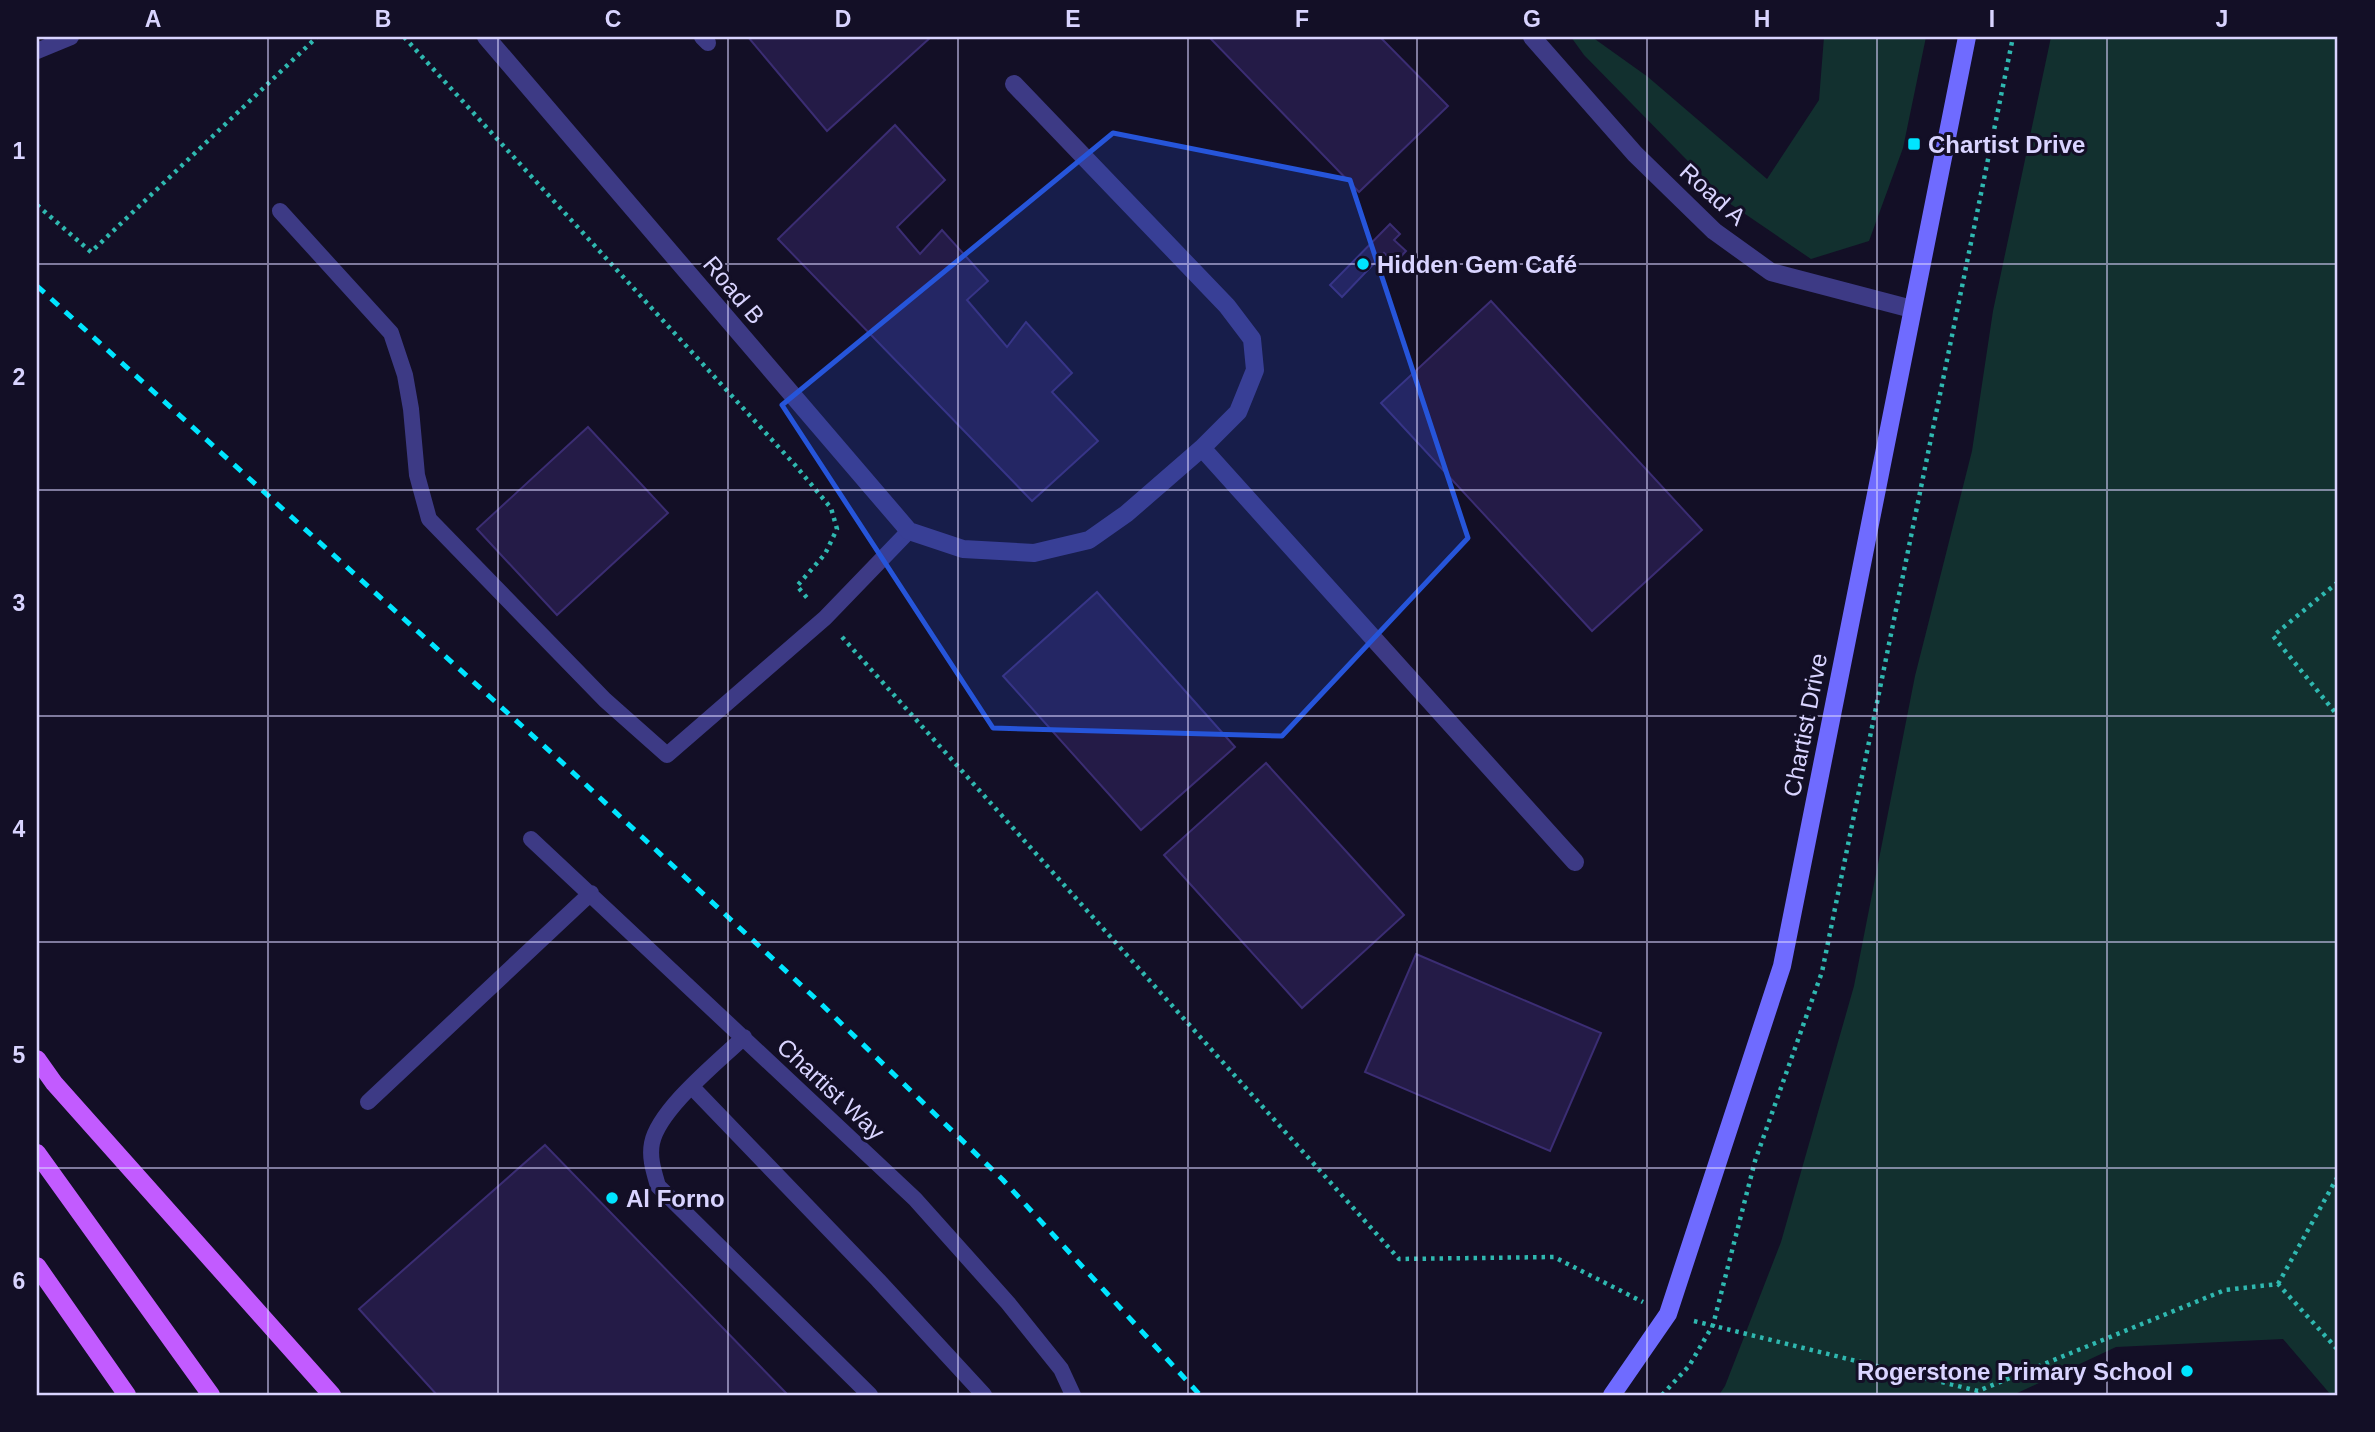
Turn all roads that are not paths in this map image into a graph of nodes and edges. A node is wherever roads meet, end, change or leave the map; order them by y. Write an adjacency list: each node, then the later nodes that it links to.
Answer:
1 (71, 37): 5 (lane)
2 (486, 37): 10 (street, Road B)
3 (1532, 37): 8 (street, Road A)
4 (1967, 37): 8 (main road, Chartist Drive)
5 (37, 51)
6 (1014, 84): 9 (street)
7 (280, 211): 10 (lane)
8 (1912, 309): 26 (main road, Chartist Drive)
9 (1202, 448): 10 (street); 12 (street)
10 (909, 531)
11 (531, 839): 13 (lane, Chartist Way)
12 (1575, 862)
13 (591, 894): 14 (lane, Chartist Way); 17 (lane)
14 (744, 1037): 16 (lane); 25 (lane, Chartist Way)
15 (37, 1059): 23 (main road)
16 (692, 1087): 20 (lane); 24 (lane)
17 (369, 1102)
18 (37, 1153): 22 (main road)
19 (37, 1266): 21 (main road)
20 (976, 1393)
21 (127, 1395)
22 (211, 1395)
23 (332, 1395)
24 (870, 1395)
25 (1073, 1395)
26 (1612, 1395)

